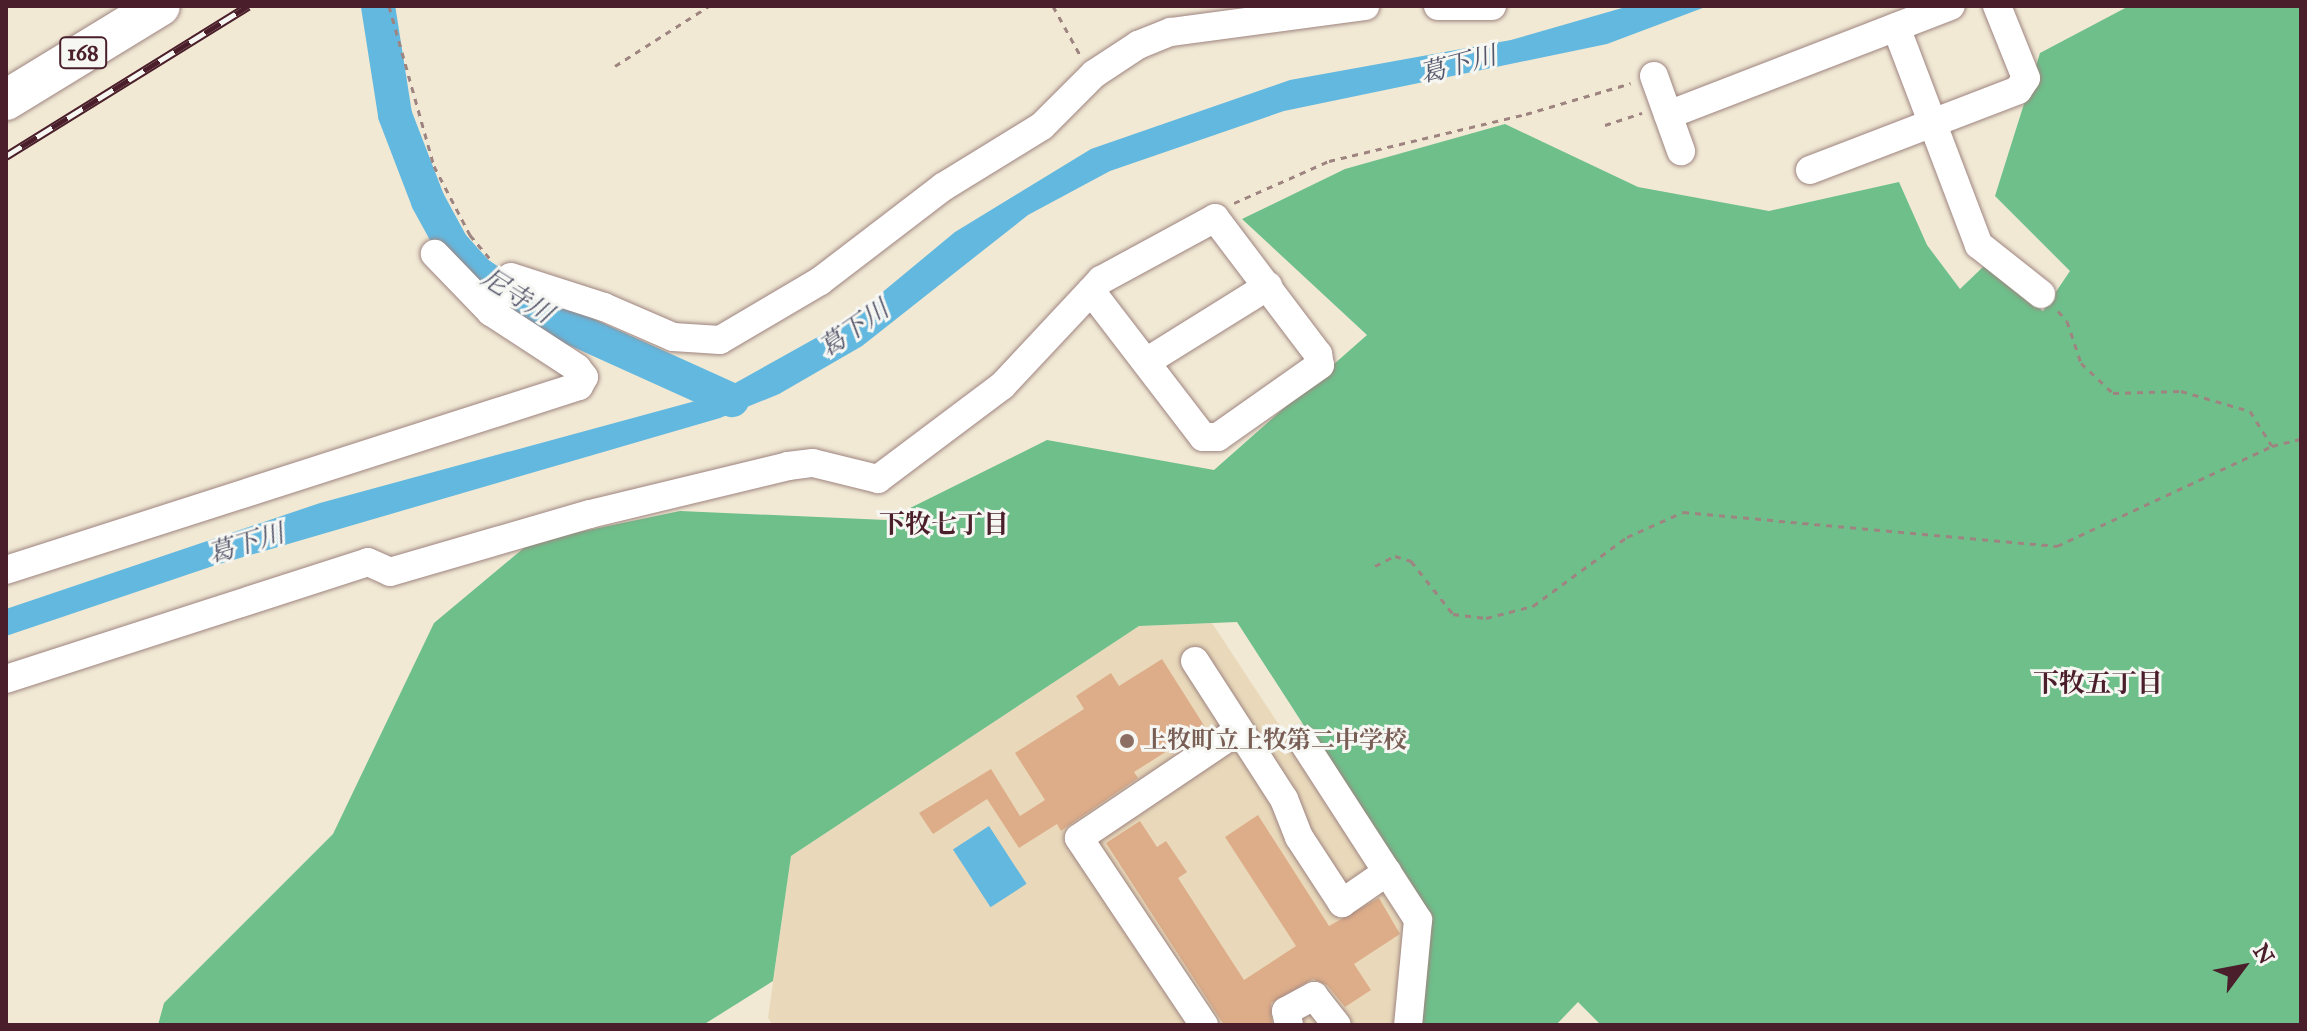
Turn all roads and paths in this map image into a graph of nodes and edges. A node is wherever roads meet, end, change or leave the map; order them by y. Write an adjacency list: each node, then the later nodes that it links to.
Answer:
1 (160, 6): 14 (highway, 168)
2 (389, 6): 22 (path)
3 (709, 6): 11 (path)
4 (1053, 6): 12 (path)
5 (1365, 6): 12 (street)
6 (1438, 6): 7 (street)
7 (1492, 6)
8 (1951, 6): 10 (street)
9 (1997, 6): 16 (street)
10 (1896, 27): 15 (street); 16 (street)
11 (615, 66)
12 (1094, 74): 22 (street)
13 (1654, 76): 15 (street); 20 (path)
14 (6, 100)
15 (1666, 110): 17 (path); 18 (street)
16 (1933, 123): 19 (street); 25 (street)
17 (1605, 125)
18 (1681, 151)
19 (1810, 170)
20 (1215, 218): 23 (street); 24 (street)
21 (435, 254): 26 (street)
22 (511, 277): 26 (street)
23 (1268, 286): 27 (street); 27 (street)
24 (1091, 291): 27 (street); 33 (street)
25 (2041, 294): 29 (path)
26 (491, 312): 31 (street)
27 (1146, 362)
28 (2301, 439): 29 (path)
29 (2272, 446): 30 (path)
30 (1375, 566)
31 (6, 570)
32 (1195, 661): 34 (street)
33 (6, 679)
34 (1239, 730): 36 (street); 37 (street)
35 (1303, 742): 36 (street)
36 (1387, 872): 40 (street)
37 (1204, 1025)
38 (1289, 1025): 39 (street)
39 (1337, 1025)
40 (1408, 1025)

